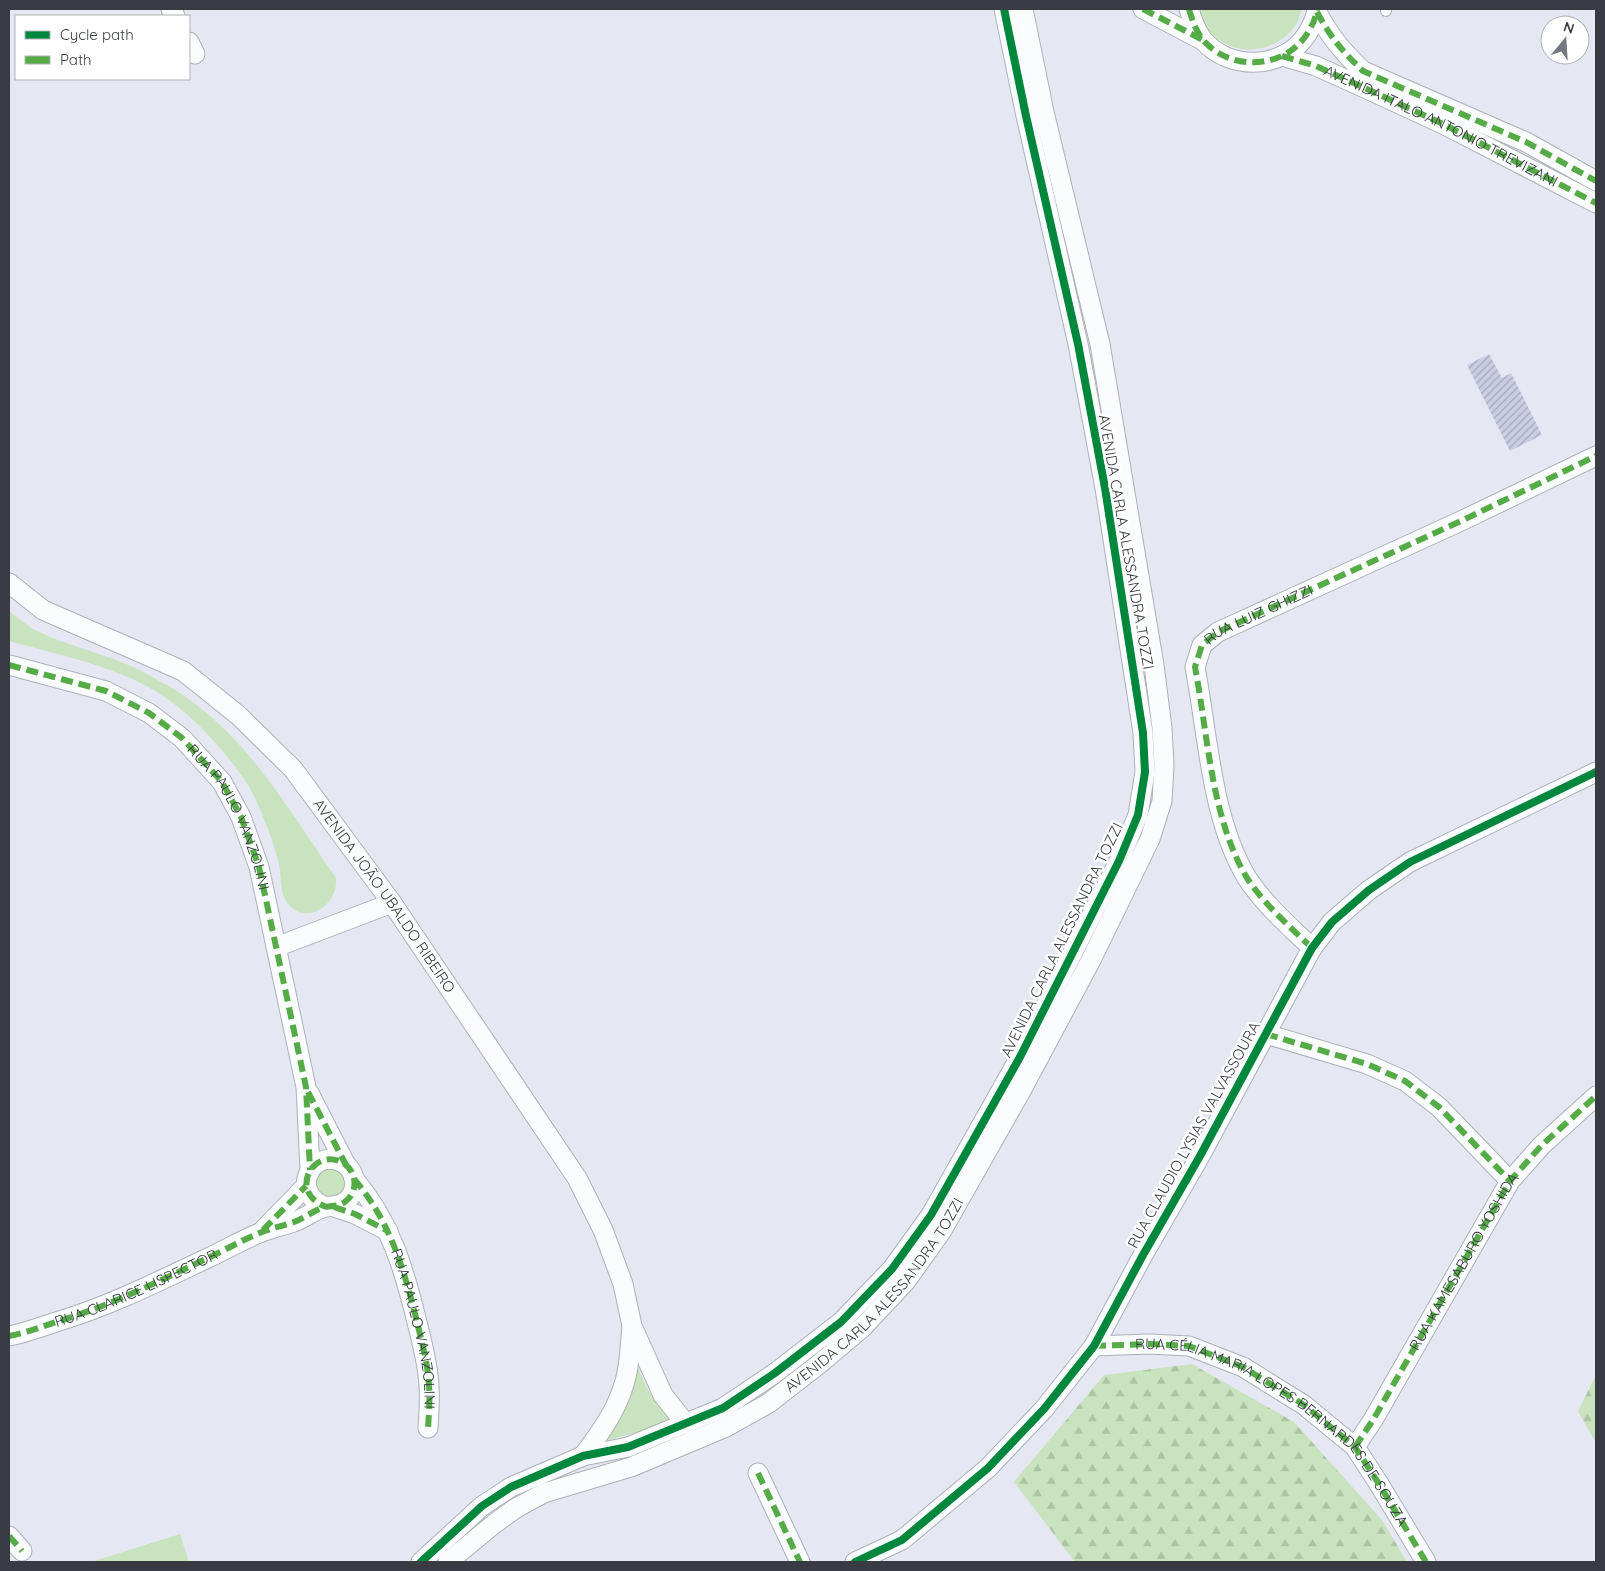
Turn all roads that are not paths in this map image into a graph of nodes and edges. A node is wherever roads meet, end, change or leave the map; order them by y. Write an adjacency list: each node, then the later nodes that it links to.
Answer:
1 (1004, 9): 29 (street, AVENIDA CARLA ALESSANDRA TOZZI)
2 (1023, 9): 37 (street, AVENIDA CARLA ALESSANDRA TOZZI)
3 (1144, 9): 6 (street)
4 (1189, 9): 6 (street)
5 (1317, 10): 7 (street); 8 (street)
6 (1204, 41): 7 (street)
7 (1282, 56): 9 (street, AVENIDA ITALO ANTONIO TREVIZANI)
8 (1596, 181)
9 (1596, 203)
10 (1596, 456): 16 (street, RUA LUIZ GHIZZI)
11 (9, 583): 14 (street, AVENIDA JOÃO UBALDO RIBEIRO)
12 (9, 665): 15 (street, RUA PAULO VANZOLINI)
13 (1596, 772): 16 (street, RUA CLAUDIO LYSIAS VALVASSOURA)
14 (392, 903): 15 (street); 26 (street, AVENIDA JOÃO UBALDO RIBEIRO)
15 (276, 947): 18 (street, RUA PAULO VANZOLINI)
16 (1312, 948): 17 (street, RUA CLAUDIO LYSIAS VALVASSOURA)
17 (1266, 1034): 22 (street); 28 (street, RUA CLAUDIO LYSIAS VALVASSOURA)
18 (306, 1087): 20 (street, RUA PAULO VANZOLINI); 21 (street, RUA PAULO VANZOLINI)
19 (1596, 1096): 22 (street, RUA KAMESABURO YOSHIDA)
20 (350, 1172): 21 (street); 23 (street); 24 (street, RUA PAULO VANZOLINI)
21 (308, 1178): 23 (street); 25 (street, RUA CLARICE LISPECTOR)
22 (1510, 1181): 31 (street, RUA KAMESABURO YOSHIDA)
23 (330, 1207): 24 (street, RUA PAULO VANZOLINI); 25 (street, RUA CLARICE LISPECTOR)
24 (388, 1231): 30 (street, RUA PAULO VANZOLINI)
25 (262, 1232): 27 (street, RUA CLARICE LISPECTOR)
26 (632, 1326): 29 (street, AVENIDA JOÃO UBALDO RIBEIRO); 32 (street, AVENIDA JOÃO UBALDO RIBEIRO)
27 (9, 1336)
28 (1094, 1346): 31 (street, RUA CÉLIA MARIA LOPES BERNARDES DE SOUZA); 39 (street, RUA CLAUDIO LYSIAS VALVASSOURA)
29 (686, 1424): 32 (street, AVENIDA CARLA ALESSANDRA TOZZI)
30 (428, 1428)
31 (1355, 1447): 40 (street, RUA CÉLIA MARIA LOPES BERNARDES DE SOUZA)
32 (583, 1456): 36 (street, AVENIDA CARLA ALESSANDRA TOZZI)
33 (758, 1473): 38 (street)
34 (9, 1536): 35 (street)
35 (22, 1550)
36 (421, 1562)
37 (448, 1562)
38 (800, 1562)
39 (855, 1562)
40 (1426, 1562)

